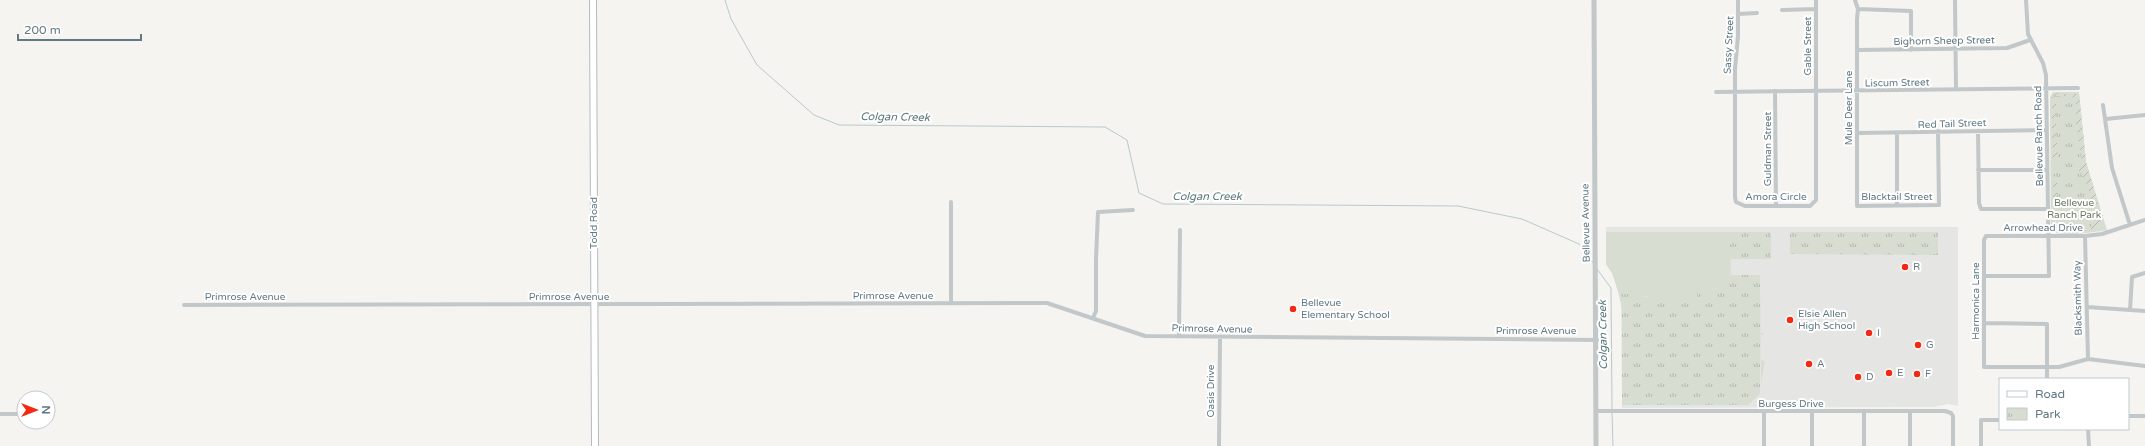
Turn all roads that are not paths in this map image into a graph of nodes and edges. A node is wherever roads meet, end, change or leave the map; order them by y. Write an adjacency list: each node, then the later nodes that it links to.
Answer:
1 (593, 0): 51 (main road, Todd Road)
2 (1594, 0): 59 (street, Bellevue Avenue)
3 (1738, 0): 12 (street, Sassy Street)
4 (1816, 0): 8 (street, Gable Street)
5 (1855, 0): 9 (street, Mule Deer Lane)
6 (1954, 0): 14 (street)
7 (2026, 0): 13 (street, Bellevue Ranch Road)
8 (1816, 9): 10 (street); 20 (street, Gable Street)
9 (1858, 9): 15 (street, Mule Deer Lane); 16 (street)
10 (1782, 10)
11 (1756, 13): 12 (street)
12 (1738, 14): 22 (street, Sassy Street)
13 (2030, 40): 14 (street, Bighorn Sheep Street); 17 (street, Bellevue Ranch Road)
14 (1956, 48): 16 (street, Bighorn Sheep Street); 19 (street)
15 (1857, 50): 16 (street, Bighorn Sheep Street); 24 (street, Mule Deer Lane)
16 (1911, 50)
17 (2046, 88): 18 (street, Liscum Street); 19 (street, Liscum Street); 28 (street, Bellevue Ranch Road)
18 (2078, 88)
19 (1956, 89): 24 (street, Liscum Street)
20 (1816, 91): 23 (street, Liscum Street); 24 (street, Liscum Street); 37 (street, Amora Circle)
21 (1716, 92): 22 (street, Liscum Street)
22 (1735, 92): 23 (street, Liscum Street); 37 (street, Amora Circle)
23 (1775, 92): 37 (street, Guldman Street)
24 (1857, 92): 31 (street, Mule Deer Lane)
25 (2103, 105): 27 (street)
26 (2145, 115): 27 (street)
27 (2106, 119): 42 (street)
28 (2047, 130): 29 (street, Red Tail Street); 34 (street, Bellevue Ranch Road)
29 (1978, 131): 30 (street, Red Tail Street); 33 (street)
30 (1938, 132): 32 (street, Red Tail Street); 36 (street, Blacktail Street)
31 (1857, 133): 32 (street, Red Tail Street); 38 (street, Mule Deer Lane)
32 (1898, 133): 36 (street)
33 (1978, 170): 34 (street); 40 (street)
34 (2047, 170): 40 (street, Bellevue Ranch Road)
35 (951, 202): 49 (street)
36 (1897, 205): 38 (street, Blacktail Street)
37 (1776, 206)
38 (1857, 206)
39 (1133, 210): 55 (street)
40 (2047, 210): 45 (street, Bellevue Ranch Road)
41 (2145, 220): 42 (street, Arrowhead Drive)
42 (2130, 224): 46 (street, Arrowhead Drive)
43 (1180, 230): 57 (street)
44 (1986, 236): 45 (street, Arrowhead Drive); 48 (street, Harmonica Lane)
45 (2048, 236): 46 (street, Arrowhead Drive); 48 (street, Bellevue Ranch Road)
46 (2085, 236): 52 (street, Blacksmith Way)
47 (2145, 273): 53 (street)
48 (1984, 276): 56 (street, Harmonica Lane)
49 (951, 304): 51 (street, Primrose Avenue); 55 (street, Primrose Avenue)
50 (184, 305): 51 (street, Primrose Avenue)
51 (595, 305): 75 (main road, Todd Road)
52 (2087, 307): 53 (street); 60 (street, Blacksmith Way)
53 (2130, 310): 54 (street)
54 (2145, 311)
55 (1093, 318): 57 (street, Primrose Avenue)
56 (1984, 324): 62 (street, Harmonica Lane); 62 (street)
57 (1179, 336): 58 (street, Primrose Avenue)
58 (1220, 337): 59 (street, Primrose Avenue); 76 (street, Oasis Drive)
59 (1597, 340): 64 (street, Bellevue Avenue)
60 (2088, 359): 61 (street); 62 (street)
61 (2145, 366)
62 (2047, 367): 63 (street)
63 (2047, 378)
64 (1596, 411): 65 (street, Burgess Drive); 77 (street, Bellevue Avenue)
65 (1764, 412): 66 (street, Burgess Drive); 78 (street)
66 (1812, 412): 67 (street, Burgess Drive); 79 (street)
67 (1864, 412): 68 (street, Burgess Drive); 80 (street)
68 (1910, 412): 81 (street); 82 (street, Burgess Drive)
69 (0, 414): 70 (street)
70 (16, 414)
71 (2129, 416): 72 (street)
72 (2145, 416)
73 (1999, 420): 83 (street)
74 (2088, 430): 84 (street)
75 (595, 446)
76 (1219, 446)
77 (1596, 446)
78 (1764, 446)
79 (1812, 446)
80 (1864, 446)
81 (1910, 446)
82 (1953, 446)
83 (1981, 446)
84 (2089, 446)

